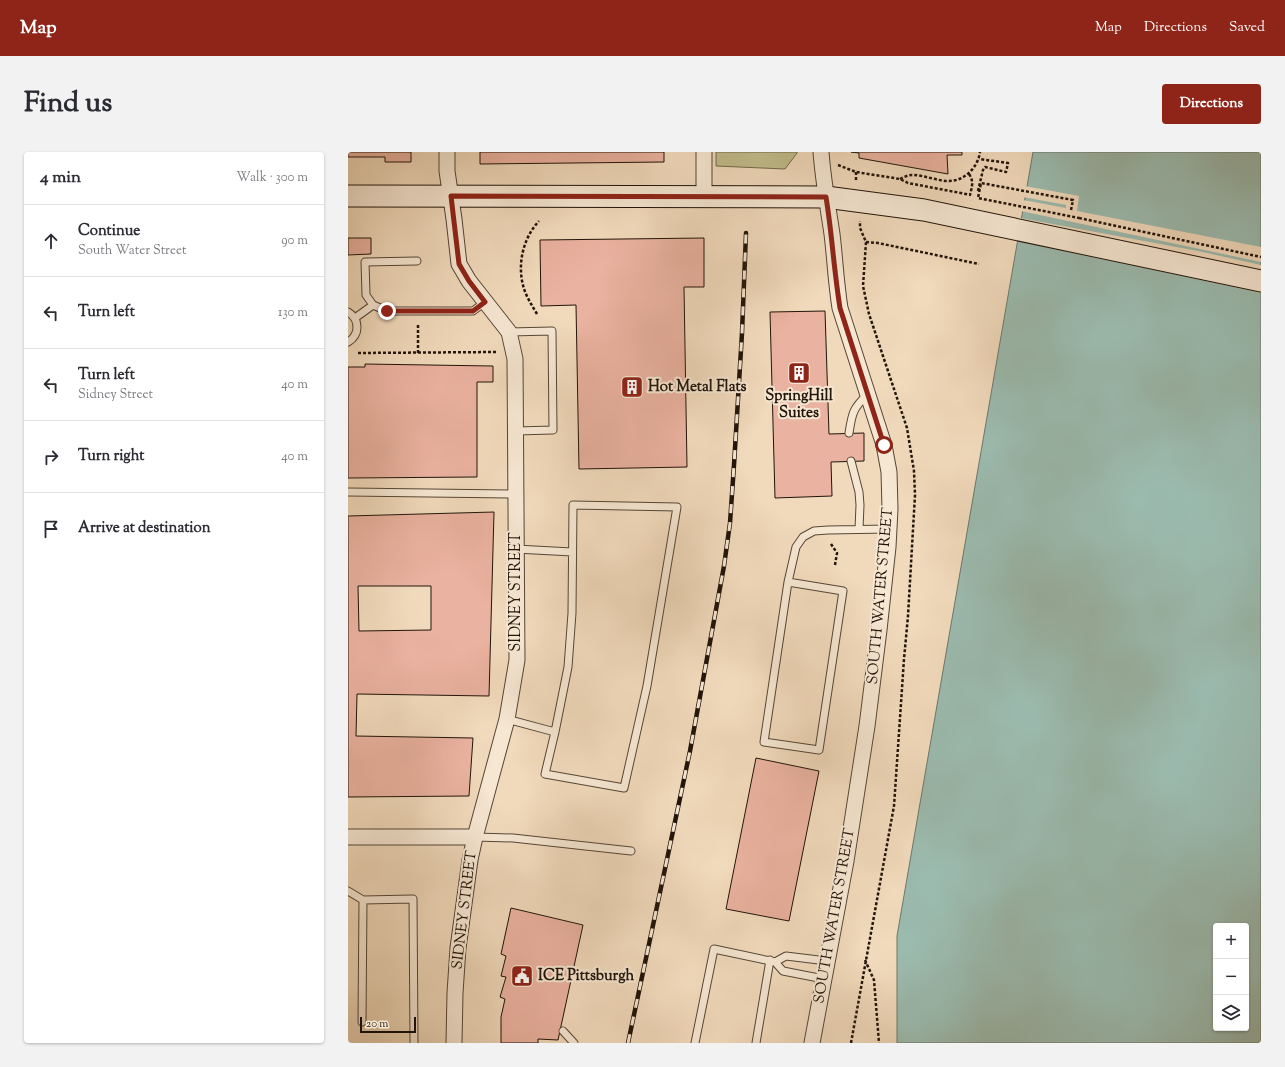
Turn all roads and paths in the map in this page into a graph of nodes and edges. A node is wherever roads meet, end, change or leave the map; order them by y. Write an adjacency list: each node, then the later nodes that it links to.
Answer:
1 (448, 152): 13 (street, SIDNEY STREET)
2 (704, 152): 14 (street)
3 (821, 152): 15 (street, SOUTH WATER STREET)
4 (980, 152): 5 (path)
5 (979, 159): 8 (path); 11 (path, bridge)
6 (836, 164): 7 (path)
7 (856, 172): 9 (path); 10 (path)
8 (970, 174): 9 (path); 9 (path)
9 (900, 179)
10 (856, 181)
11 (978, 191)
12 (348, 196): 13 (main road)
13 (451, 196): 14 (main road); 23 (street, SIDNEY STREET)
14 (704, 196): 15 (main road)
15 (826, 197): 22 (main road); 34 (street, SOUTH WATER STREET)
16 (1072, 210): 19 (path, bridge)
17 (538, 221): 26 (path)
18 (860, 228): 21 (path)
19 (1261, 257)
20 (417, 261): 24 (lane)
21 (979, 264)
22 (1261, 281)
23 (485, 302): 24 (lane); 29 (street, SIDNEY STREET)
24 (373, 305): 27 (lane)
25 (348, 312): 27 (lane)
26 (536, 314)
27 (355, 318): 30 (lane)
28 (418, 325): 33 (path)
29 (509, 332): 35 (street, SIDNEY STREET); 35 (lane)
30 (348, 342)
31 (497, 352): 33 (path)
32 (358, 353): 33 (path)
33 (418, 353)
34 (868, 394): 36 (lane); 41 (street, SOUTH WATER STREET)
35 (516, 431): 39 (street, SIDNEY STREET)
36 (849, 433)
37 (851, 462): 40 (lane)
38 (348, 492): 39 (lane)
39 (516, 494): 43 (street, SIDNEY STREET)
40 (859, 529): 41 (lane); 46 (lane)
41 (889, 529): 56 (street, SOUTH WATER STREET)
42 (831, 544): 45 (path)
43 (516, 549): 44 (lane); 47 (street, SIDNEY STREET)
44 (572, 552): 48 (lane); 48 (lane)
45 (835, 565)
46 (788, 582): 46 (lane)
47 (507, 719): 48 (lane); 49 (street, SIDNEY STREET)
48 (555, 732)
49 (475, 836): 50 (street); 51 (lane); 61 (street, SIDNEY STREET)
50 (348, 837)
51 (631, 851)
52 (348, 891): 53 (lane)
53 (363, 900): 58 (lane); 60 (lane)
54 (865, 960): 66 (path)
55 (773, 961): 56 (lane); 57 (lane); 63 (lane); 64 (lane)
56 (827, 961): 57 (street, SOUTH WATER STREET)
57 (824, 979): 65 (street, SOUTH WATER STREET)
58 (362, 1022)
59 (563, 1031): 62 (lane)
60 (414, 1043)
61 (454, 1043)
62 (574, 1043)
63 (695, 1043)
64 (756, 1043)
65 (812, 1043)
66 (879, 1043)

